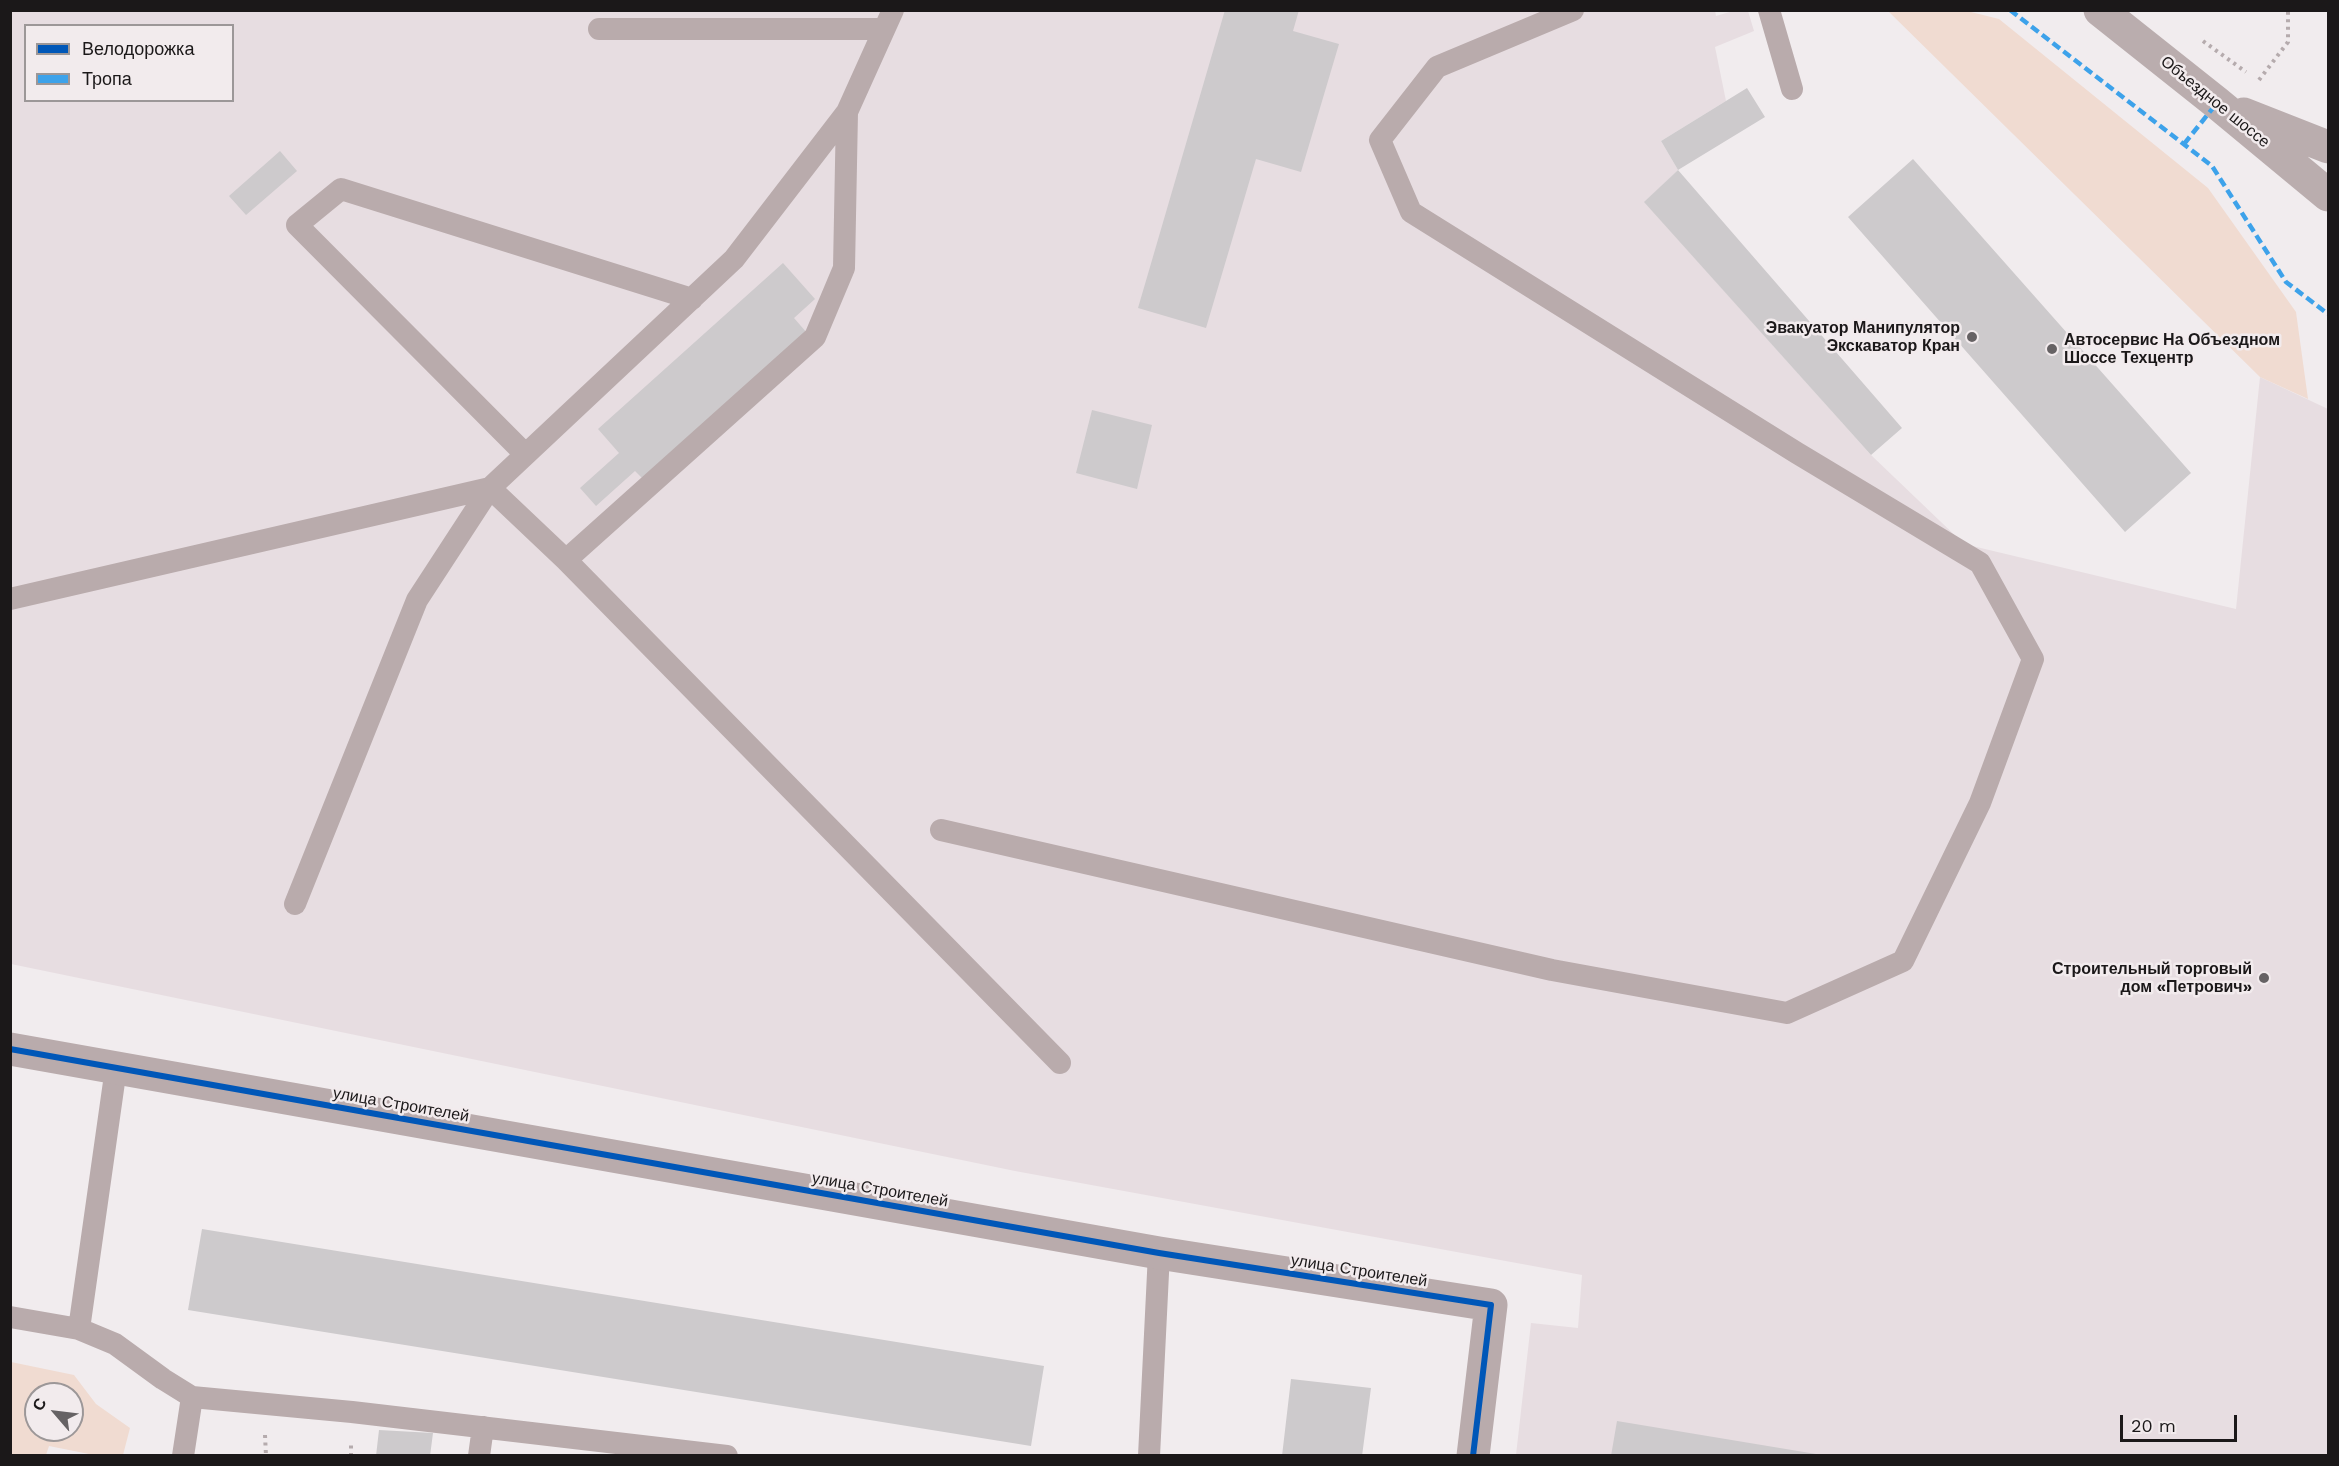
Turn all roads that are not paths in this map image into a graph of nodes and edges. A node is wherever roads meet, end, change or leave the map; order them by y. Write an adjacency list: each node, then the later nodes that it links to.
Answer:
1 (1573, 10): 16 (lane)
2 (1769, 10): 6 (lane)
3 (2100, 10): 7 (main road, Объездное шоссе)
4 (888, 20): 5 (lane); 8 (lane)
5 (599, 29)
6 (1792, 89)
7 (2217, 103): 9 (main road); 10 (main road, Объездное шоссе)
8 (847, 112): 11 (lane); 14 (lane)
9 (2328, 147)
10 (2328, 195)
11 (692, 298): 12 (lane); 12 (lane)
12 (525, 454): 13 (lane)
13 (490, 488): 14 (lane); 15 (lane); 17 (lane)
14 (566, 560): 19 (lane)
15 (10, 599)
16 (941, 830)
17 (295, 903)
18 (10, 1049): 20 (street, улица Строителей)
19 (1060, 1063)
20 (116, 1068): 21 (street, улица Строителей); 23 (lane)
21 (1159, 1254): 29 (lane); 30 (street, улица Строителей)
22 (10, 1317): 23 (lane)
23 (79, 1329): 24 (lane)
24 (192, 1396): 25 (lane); 26 (lane)
25 (483, 1427): 27 (lane); 28 (lane)
26 (183, 1455)
27 (478, 1455)
28 (727, 1455)
29 (1149, 1455)
30 (1473, 1455)

